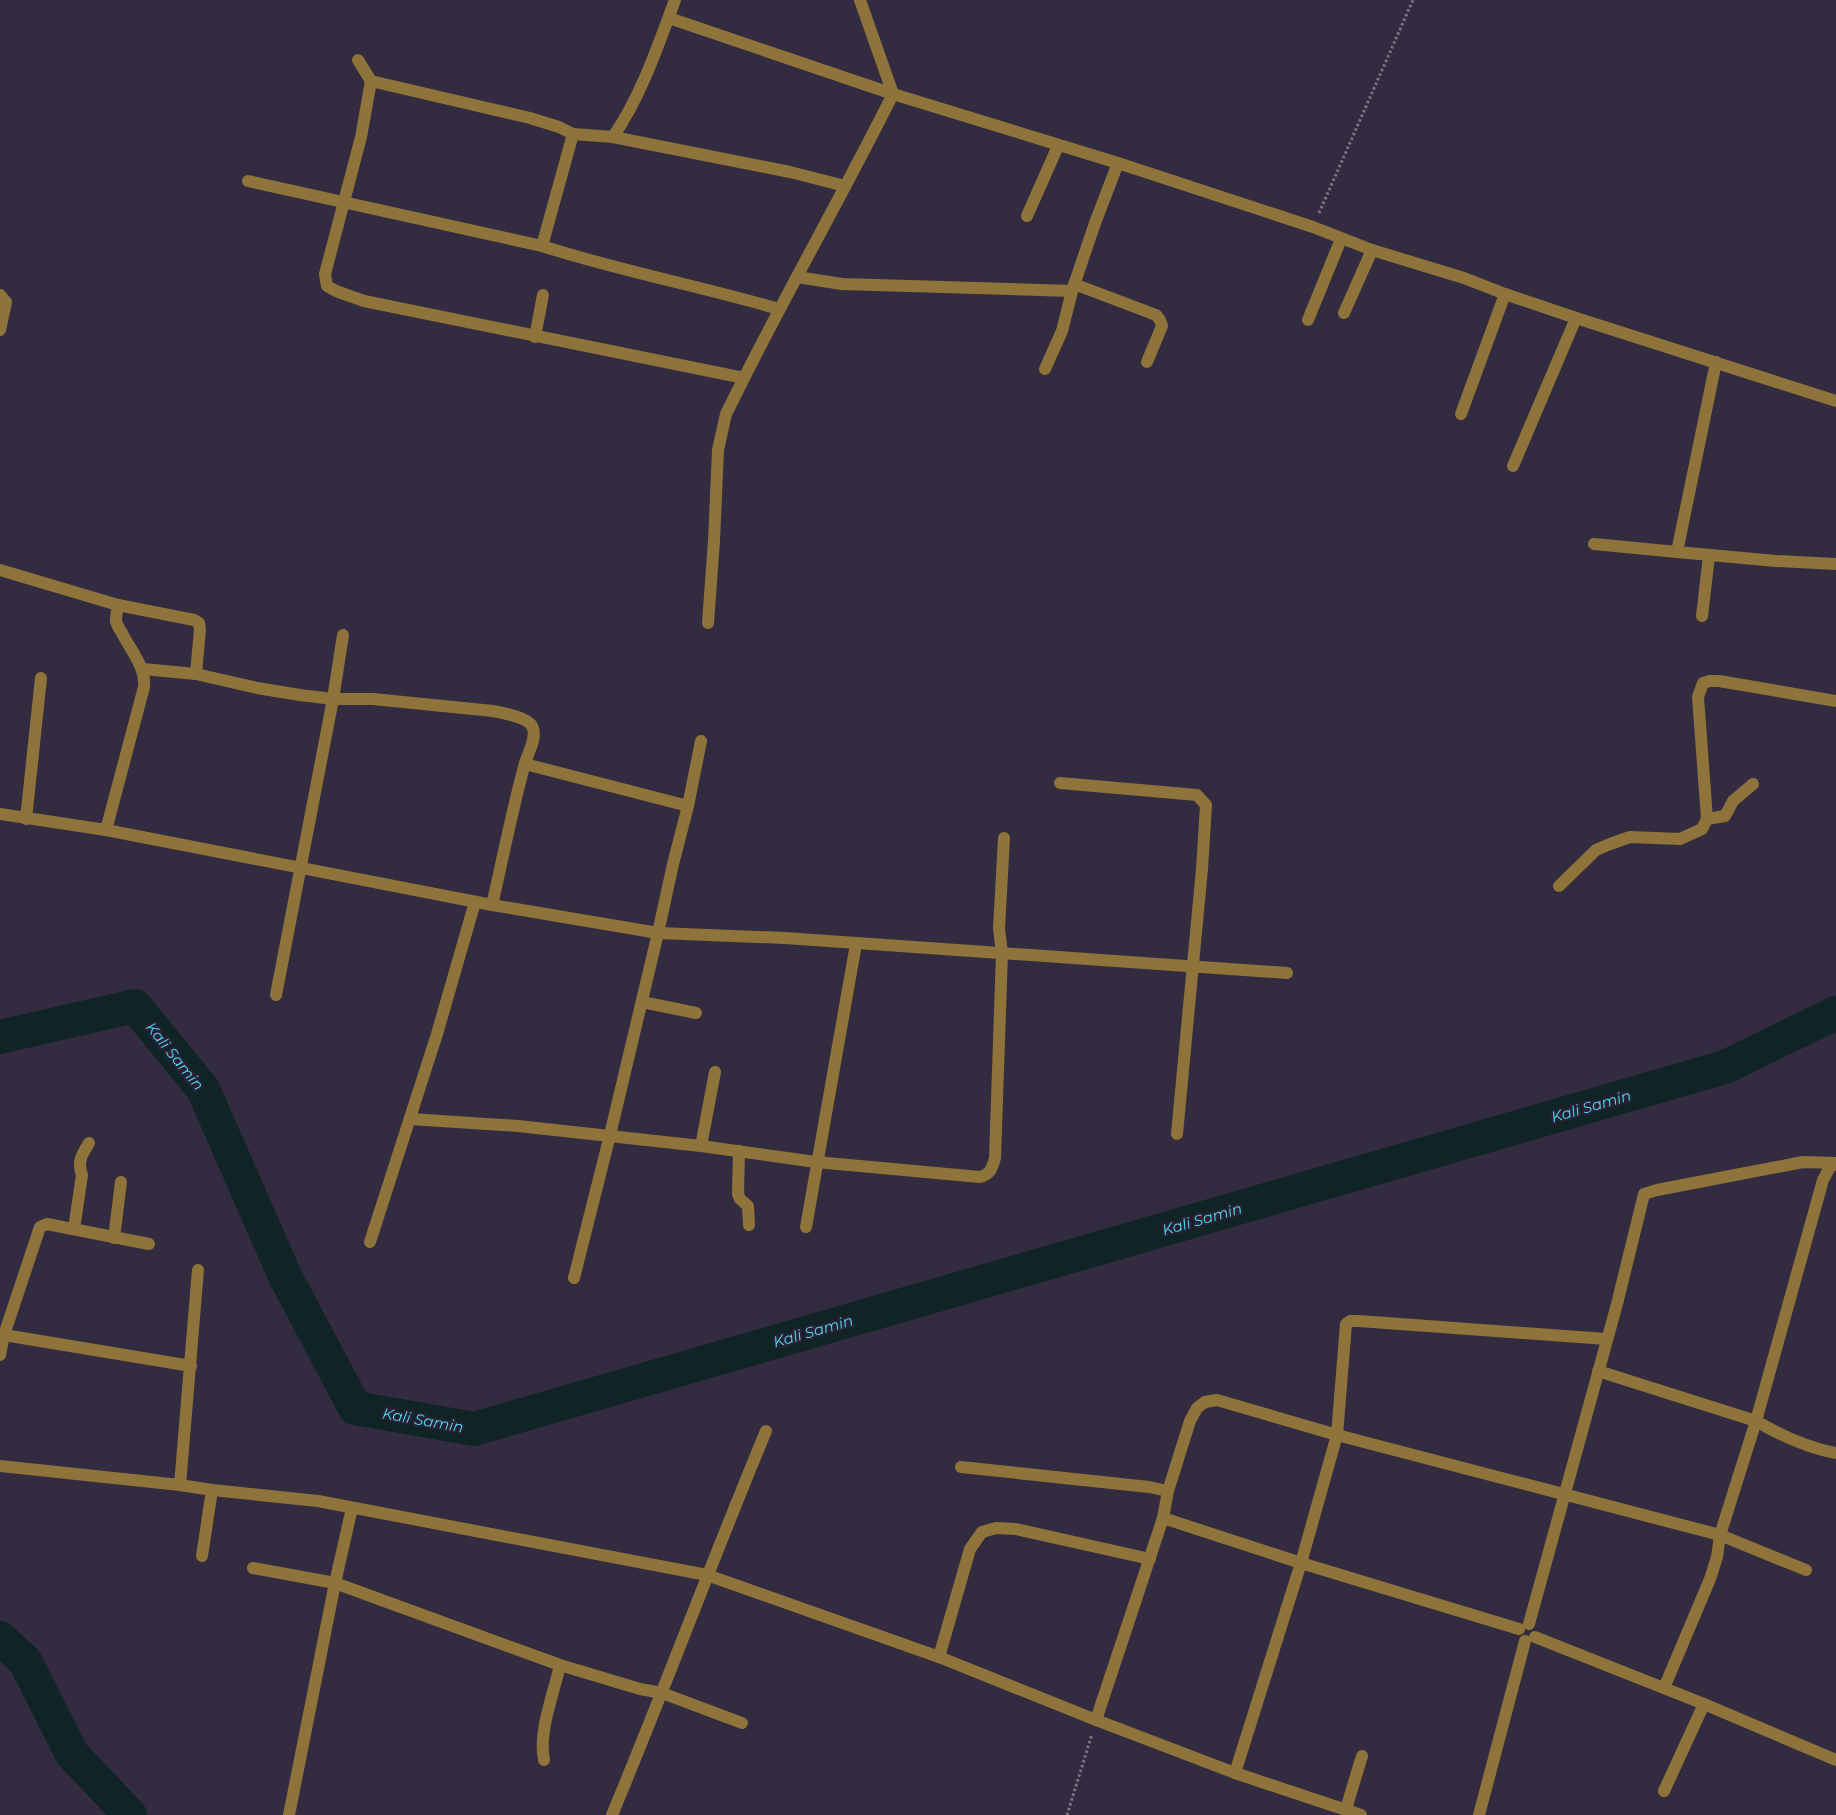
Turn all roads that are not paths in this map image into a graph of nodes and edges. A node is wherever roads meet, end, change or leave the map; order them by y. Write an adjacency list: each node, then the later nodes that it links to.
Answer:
1 (675, 0): 3 (street)
2 (860, 0): 6 (street)
3 (668, 18): 6 (street); 8 (street)
4 (358, 60): 5 (street)
5 (371, 81): 7 (street); 13 (street)
6 (893, 94): 9 (street); 12 (street)
7 (573, 134): 8 (street); 16 (street)
8 (613, 136): 12 (street)
9 (1058, 146): 10 (street); 14 (street)
10 (1118, 164): 15 (street); 19 (street)
11 (248, 181): 13 (street)
12 (845, 186): 18 (street)
13 (344, 202): 16 (street); 28 (street)
14 (1027, 216)
15 (1341, 239): 17 (street); 26 (street)
16 (542, 246): 23 (street)
17 (1372, 250): 20 (street); 24 (street)
18 (797, 277): 19 (street); 23 (street)
19 (1073, 288): 29 (street); 31 (street)
20 (1505, 294): 25 (street); 34 (street)
21 (0, 295): 27 (street)
22 (543, 295): 28 (street)
23 (779, 309): 32 (street)
24 (1344, 313)
25 (1576, 318): 30 (street); 35 (street)
26 (1308, 320)
27 (0, 330)
28 (535, 337): 32 (street)
29 (1147, 362)
30 (1716, 362): 33 (street); 37 (street)
31 (1045, 369)
32 (744, 378): 43 (street)
33 (1836, 400)
34 (1461, 414)
35 (1514, 466)
36 (1594, 544): 37 (street)
37 (1677, 552): 38 (street)
38 (1709, 556): 39 (street); 42 (street)
39 (1836, 564)
40 (0, 570): 41 (street)
41 (118, 604): 45 (street); 46 (street)
42 (1702, 616)
43 (708, 623)
44 (343, 635): 48 (street)
45 (143, 668): 46 (street); 58 (street)
46 (196, 674): 48 (street)
47 (41, 678): 56 (street)
48 (333, 699): 51 (street); 60 (street)
49 (1836, 701): 57 (street)
50 (701, 741): 54 (street)
51 (525, 764): 54 (street); 63 (street)
52 (1060, 783): 67 (street)
53 (1753, 784): 57 (street)
54 (688, 806): 64 (street)
55 (0, 814): 56 (street)
56 (26, 819): 58 (street)
57 (1707, 819): 61 (street)
58 (106, 830): 60 (street)
59 (1004, 838): 66 (street)
60 (301, 867): 62 (street); 69 (street)
61 (1559, 886)
62 (475, 902): 63 (street); 73 (street)
63 (492, 905): 64 (street)
64 (658, 933): 65 (street); 70 (street)
65 (856, 944): 66 (street); 79 (street)
66 (1002, 953): 67 (street); 79 (street)
67 (1193, 965): 68 (street); 74 (street)
68 (1287, 973)
69 (276, 995)
70 (642, 1002): 71 (street); 75 (street)
71 (696, 1013)
72 (715, 1072): 77 (street)
73 (410, 1119): 75 (street); 86 (street)
74 (1177, 1134)
75 (610, 1135): 77 (street); 89 (street)
76 (89, 1143): 84 (street)
77 (701, 1146): 78 (street)
78 (739, 1151): 79 (street); 82 (street)
79 (816, 1162): 83 (street)
80 (1836, 1163): 91 (street); 95 (street)
81 (121, 1182): 85 (street)
82 (750, 1225)
83 (806, 1227)
84 (74, 1229): 85 (street); 90 (street)
85 (114, 1238): 87 (street)
86 (370, 1242)
87 (149, 1244)
88 (198, 1270): 93 (street)
89 (574, 1278)
90 (4, 1336): 92 (street); 93 (street)
91 (1606, 1340): 94 (street); 97 (street)
92 (0, 1355)
93 (191, 1366): 101 (street)
94 (1598, 1371): 95 (street); 104 (street)
95 (1756, 1421): 98 (street); 107 (street)
96 (766, 1431): 113 (street)
97 (1337, 1435): 103 (street); 104 (street); 110 (street)
98 (1836, 1453)
99 (0, 1466): 101 (street)
100 (961, 1467): 103 (street)
101 (180, 1484): 102 (street)
102 (212, 1490): 105 (street); 108 (street)
103 (1168, 1491): 106 (street)
104 (1564, 1494): 107 (street); 115 (street)
105 (352, 1508): 113 (street); 114 (street)
106 (1163, 1518): 109 (street); 110 (street)
107 (1720, 1536): 112 (street); 119 (street)
108 (202, 1556)
109 (1150, 1559): 117 (street); 122 (street)
110 (1301, 1563): 115 (street); 127 (street)
111 (253, 1568): 114 (street)
112 (1806, 1570)
113 (707, 1575): 117 (street); 120 (street)
114 (335, 1583): 118 (street); 130 (street)
115 (1524, 1627): 116 (street)
116 (1530, 1639): 119 (street); 133 (street)
117 (939, 1657): 122 (street)
118 (560, 1665): 120 (street); 125 (street)
119 (1664, 1688): 121 (street)
120 (662, 1693): 123 (street); 131 (street)
121 (1704, 1704): 126 (street); 128 (street)
122 (1096, 1720): 127 (street)
123 (742, 1723)
124 (1362, 1756): 129 (street)
125 (544, 1760)
126 (1836, 1760)
127 (1235, 1772): 129 (street)
128 (1664, 1791)
129 (1346, 1809): 132 (street)
130 (288, 1815)
131 (612, 1815)
132 (1362, 1815)
133 (1479, 1815)

